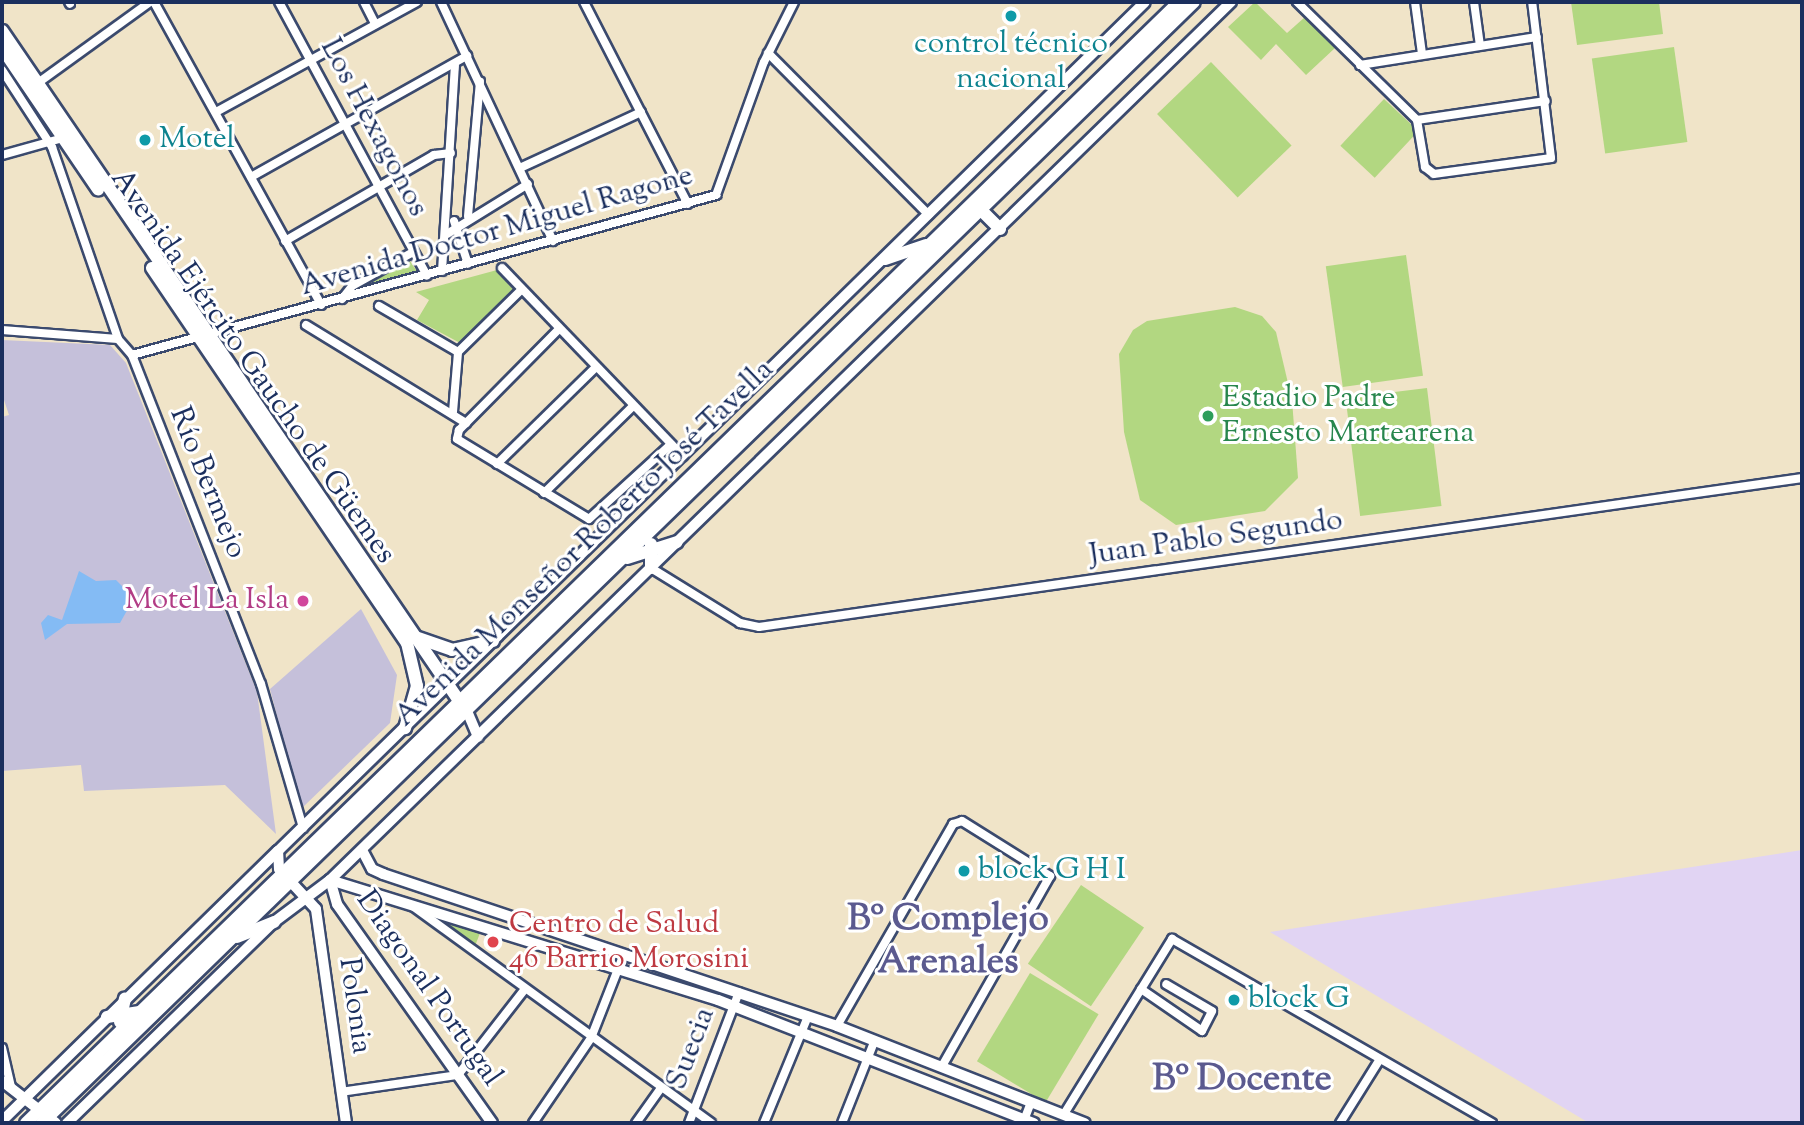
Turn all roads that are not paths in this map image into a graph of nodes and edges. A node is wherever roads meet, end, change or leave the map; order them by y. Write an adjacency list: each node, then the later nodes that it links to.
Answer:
1 (152, 2): 29 (street); 31 (street)
2 (279, 2): 24 (street, Los Hexagonos)
3 (364, 2): 16 (street)
4 (417, 2): 16 (street)
5 (441, 2): 23 (street)
6 (584, 2): 32 (street)
7 (794, 2): 21 (street, Avenida Doctor Miguel Ragone)
8 (1145, 2): 46 (main road)
9 (1180, 2): 53 (main road, Avenida Monseñor Roberto José Tavella)
10 (1194, 2): 44 (main road, Avenida Monseñor Roberto José Tavella)
11 (1231, 2): 49 (main road)
12 (1297, 2): 26 (street)
13 (1415, 2): 22 (street)
14 (1474, 2): 19 (street)
15 (1532, 2): 18 (street)
16 (375, 24): 24 (street)
17 (2, 31): 29 (main road, Avenida Ejército Gaucho de Güemes)
18 (1537, 37): 19 (street); 30 (street)
19 (1480, 46): 22 (street)
20 (2, 48): 35 (main road, Avenida Ejército Gaucho de Güemes)
21 (768, 53): 43 (street, Avenida Doctor Miguel Ragone); 46 (street)
22 (1422, 54): 26 (street)
23 (467, 56): 25 (street); 28 (street)
24 (310, 58): 31 (street); 34 (street, Los Hexagonos)
25 (455, 65): 34 (street); 37 (street)
26 (1360, 65): 33 (street)
27 (2, 70): 36 (street, Río Bermejo)
28 (480, 82): 39 (street); 47 (street)
29 (38, 83): 67 (main road, Avenida Ejército Gaucho de Güemes)
30 (1546, 101): 33 (street); 33 (street)
31 (216, 112): 40 (street)
32 (641, 112): 39 (street); 43 (street)
33 (1417, 120)
34 (344, 122): 40 (street); 42 (street, Los Hexagonos)
35 (63, 138): 36 (street); 67 (main road, Avenida Ejército Gaucho de Güemes)
36 (49, 141): 38 (street); 68 (street, Río Bermejo)
37 (451, 153): 42 (street); 45 (street)
38 (2, 155)
39 (522, 167): 41 (street)
40 (251, 177): 51 (street)
41 (528, 184): 47 (street); 52 (street)
42 (379, 187): 51 (street); 54 (street, Los Hexagonos)
43 (688, 204): 52 (street, Avenida Doctor Miguel Ragone)
44 (981, 210): 49 (main road); 80 (main road, Avenida Monseñor Roberto José Tavella)
45 (449, 212): 48 (street); 50 (street)
46 (929, 215): 55 (main road)
47 (468, 216): 48 (street)
48 (457, 225): 50 (street); 56 (street)
49 (1000, 229): 81 (main road)
50 (447, 234): 58 (street)
51 (285, 241): 62 (street)
52 (553, 241): 56 (street, Avenida Doctor Miguel Ragone)
53 (929, 244): 55 (main road); 88 (main road, Avenida Monseñor Roberto José Tavella)
54 (413, 252): 59 (street, Los Hexagonos); 61 (street)
55 (885, 259): 76 (main road)
56 (468, 264): 58 (street, Avenida Doctor Miguel Ragone)
57 (502, 268): 60 (street)
58 (442, 271): 59 (street, Avenida Doctor Miguel Ragone)
59 (426, 275): 61 (street, Avenida Doctor Miguel Ragone)
60 (520, 291): 66 (street); 69 (street)
61 (342, 299): 62 (street, Avenida Doctor Miguel Ragone)
62 (320, 305): 67 (street, Avenida Doctor Miguel Ragone)
63 (379, 306): 69 (street)
64 (306, 325): 73 (street)
65 (2, 330): 68 (street)
66 (558, 330): 71 (street); 74 (street)
67 (205, 336): 70 (street, Avenida Doctor Miguel Ragone); 85 (main road, Avenida Ejército Gaucho de Güemes); 89 (main road, Avenida Ejército Gaucho de Güemes)
68 (118, 339): 70 (street, Río Bermejo)
69 (458, 352): 73 (street)
70 (132, 355): 91 (street, Río Bermejo)
71 (595, 368): 72 (street); 77 (street)
72 (633, 406): 75 (street); 79 (street)
73 (453, 412): 74 (street)
74 (466, 423): 77 (street)
75 (671, 444): 76 (street); 79 (street)
76 (683, 456): 86 (main road)
77 (497, 464): 79 (street)
78 (1802, 478): 84 (street, Juan Pablo Segundo)
79 (544, 493)
80 (651, 532): 82 (main road); 83 (main road, Avenida Monseñor Roberto José Tavella)
81 (677, 542): 82 (main road); 84 (main road)
82 (651, 550): 83 (main road); 84 (main road)
83 (623, 559): 88 (main road, Avenida Monseñor Roberto José Tavella)
84 (651, 568): 90 (main road)
85 (415, 636): 86 (main road); 87 (main road, Avenida Ejército Gaucho de Güemes)
86 (493, 641): 87 (main road)
87 (448, 686): 88 (main road, Avenida Ejército Gaucho de Güemes); 89 (main road)
88 (463, 707): 90 (main road); 94 (main road, Avenida Monseñor Roberto José Tavella)
89 (405, 728): 91 (main road)
90 (478, 737): 92 (main road)
91 (303, 828): 93 (main road)
92 (362, 850): 95 (main road); 100 (street)
93 (278, 851): 94 (main road); 106 (street)
94 (287, 878): 96 (main road); 99 (main road, Avenida Monseñor Roberto José Tavella); 108 (main road, Avenida Monseñor Roberto José Tavella)
95 (330, 880): 96 (street); 97 (street); 121 (main road, Diagonal Portugal)
96 (309, 896): 98 (street); 125 (main road, Polonia)
97 (406, 899): 101 (street); 103 (street)
98 (274, 922): 99 (main road); 135 (street)
99 (230, 940): 130 (main road, Avenida Monseñor Roberto José Tavella)
100 (624, 954): 101 (street); 105 (street)
101 (619, 966): 107 (street); 115 (street)
102 (1166, 984): 104 (street)
103 (525, 989): 115 (street); 121 (street)
104 (1142, 989): 119 (street); 129 (street)
105 (739, 992): 107 (street, Suecia); 110 (street)
106 (125, 999): 109 (main road); 111 (street)
107 (733, 1006): 113 (street); 128 (street, Suecia)
108 (145, 1011): 109 (main road); 114 (main road, Avenida Monseñor Roberto José Tavella)
109 (121, 1015): 111 (main road); 114 (main road)
110 (808, 1016): 112 (street); 113 (street)
111 (107, 1017): 126 (street)
112 (836, 1026): 116 (street); 120 (street)
113 (802, 1031): 118 (street); 142 (street)
114 (117, 1036): 130 (main road, Avenida Monseñor Roberto José Tavella)
115 (591, 1038): 124 (street); 138 (street)
116 (874, 1042): 118 (street); 120 (street)
117 (2, 1048): 123 (street)
118 (868, 1055): 132 (street); 133 (street)
119 (1380, 1059): 144 (street); 145 (street)
120 (942, 1066): 127 (street)
121 (458, 1075): 125 (street); 137 (main road, Diagonal Portugal)
122 (2, 1081): 123 (street)
123 (11, 1087): 126 (street)
124 (661, 1088): 128 (street); 139 (street)
125 (341, 1092): 136 (main road, Polonia)
126 (25, 1098): 130 (street); 131 (street)
127 (1031, 1101): 129 (street); 133 (street)
128 (693, 1111): 140 (street, Suecia); 141 (street)
129 (1064, 1114): 143 (street)
130 (47, 1118): 134 (main road, Avenida Monseñor Roberto José Tavella)
131 (2, 1121)
132 (845, 1122)
133 (1027, 1122)
134 (26, 1123)
135 (66, 1123)
136 (346, 1123)
137 (492, 1123)
138 (533, 1123)
139 (636, 1123)
140 (689, 1123)
141 (711, 1123)
142 (764, 1123)
143 (1085, 1123)
144 (1340, 1123)
145 (1492, 1123)

